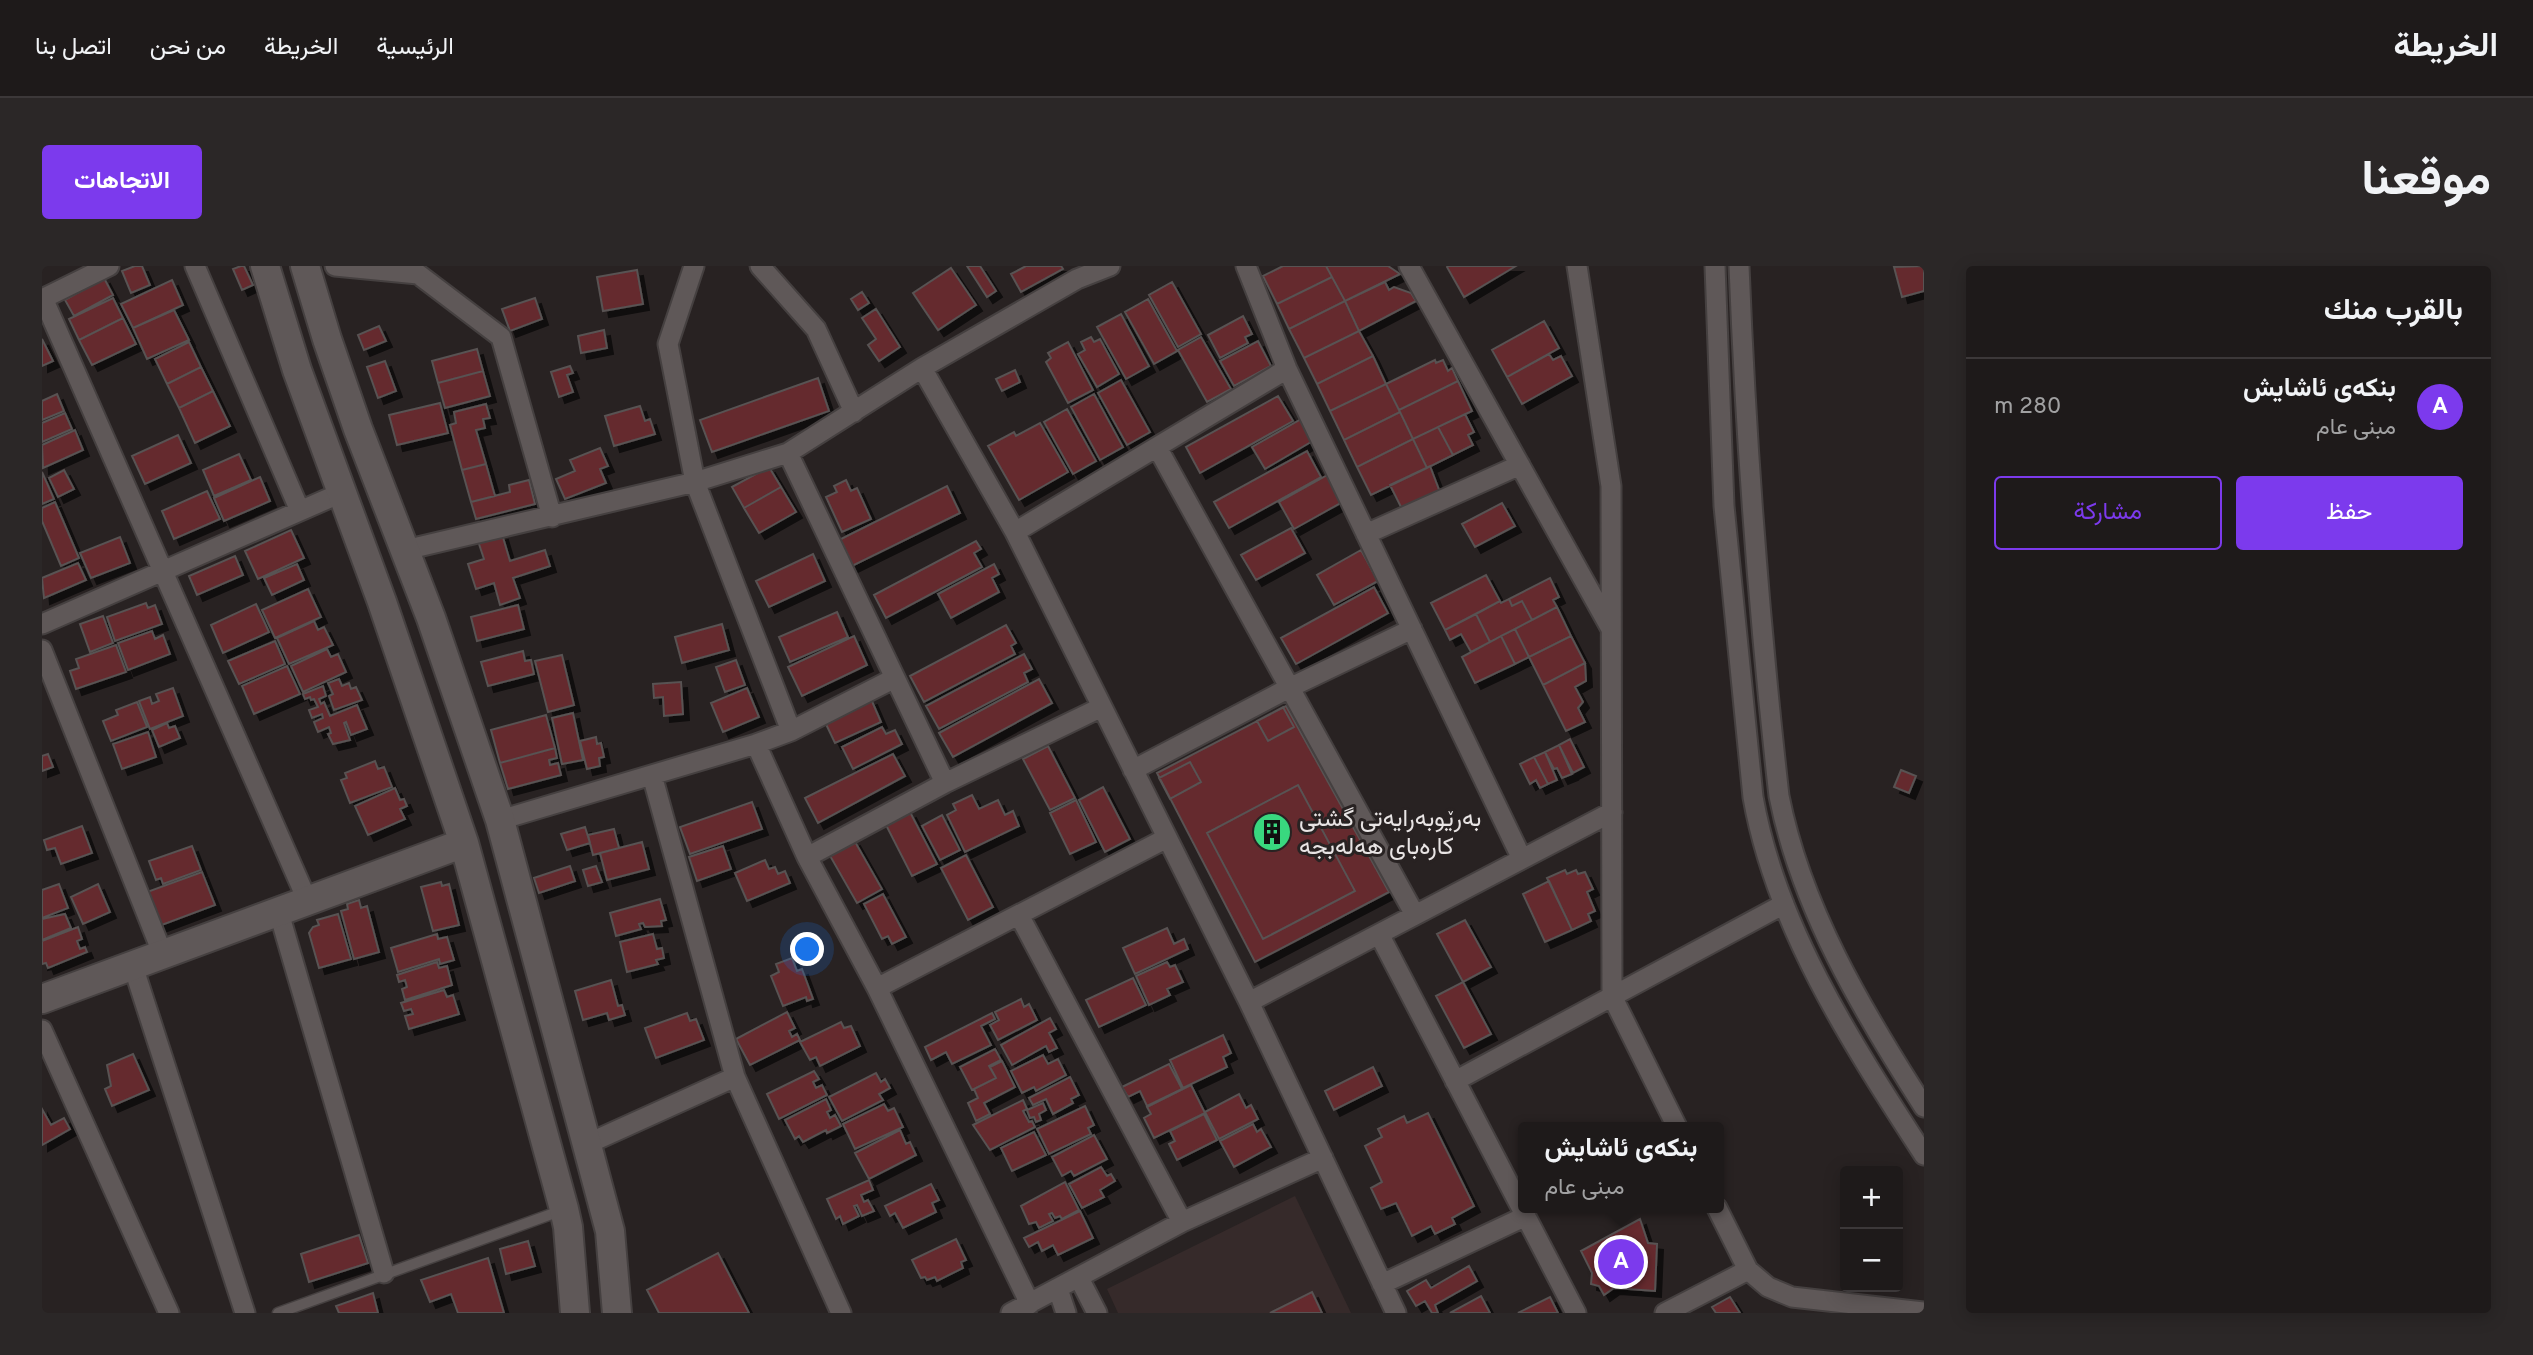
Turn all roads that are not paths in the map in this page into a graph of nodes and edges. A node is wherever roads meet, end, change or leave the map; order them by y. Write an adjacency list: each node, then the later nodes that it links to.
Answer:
1 (195, 266): 23 (street)
2 (265, 266): 22 (main road)
3 (305, 266): 27 (main road)
4 (335, 266): 24 (street)
5 (694, 266): 21 (street)
6 (760, 266): 17 (street)
7 (1110, 266): 15 (street)
8 (1246, 266): 16 (street)
9 (1409, 266): 20 (street)
10 (1577, 266): 33 (street)
11 (1715, 266): 50 (street)
12 (1739, 266): 61 (street)
13 (105, 267): 14 (street)
14 (43, 298): 28 (street)
15 (922, 368): 17 (street); 25 (street)
16 (1287, 369): 18 (street); 26 (street)
17 (854, 411): 19 (street)
18 (1157, 447): 25 (street); 36 (street)
19 (788, 453): 21 (street); 35 (street)
20 (1520, 465): 26 (street); 33 (street)
21 (695, 482): 24 (street); 38 (street)
22 (341, 493): 23 (street); 30 (main road)
23 (300, 512): 28 (street)
24 (552, 517): 27 (street)
25 (1015, 532): 37 (street)
26 (1366, 534): 32 (street)
27 (405, 550): 29 (main road)
28 (165, 570): 31 (street); 49 (street)
29 (419, 587): 30 (main road); 44 (main road)
30 (382, 602): 46 (main road)
31 (42, 624)
32 (1412, 629): 36 (street); 48 (street)
33 (1612, 631): 43 (street)
34 (42, 650): 55 (street)
35 (895, 678): 38 (street); 42 (street)
36 (1289, 688): 40 (street); 53 (street)
37 (1102, 708): 40 (street); 42 (street)
38 (791, 731): 39 (street)
39 (757, 744): 41 (street); 47 (street)
40 (1133, 769): 45 (street)
41 (652, 775): 44 (street); 64 (street)
42 (945, 783): 47 (street)
43 (1612, 812): 48 (street); 58 (street)
44 (500, 820): 68 (main road)
45 (1167, 838): 52 (street); 60 (street)
46 (464, 843): 49 (main road); 72 (main road)
47 (807, 857): 57 (street)
48 (1522, 859): 53 (street)
49 (308, 902): 51 (main road)
50 (1784, 904): 58 (street); 62 (street)
51 (279, 913): 55 (main road); 78 (street)
52 (1019, 915): 57 (street); 76 (street)
53 (1415, 915): 54 (street)
54 (1379, 934): 60 (street); 65 (street)
55 (163, 955): 56 (main road)
56 (133, 966): 59 (main road); 85 (street)
57 (877, 988): 82 (street)
58 (1612, 996): 65 (street); 67 (street)
59 (42, 999)
60 (1249, 1002): 70 (street)
61 (1869, 1015): 62 (street); 66 (street)
62 (1846, 1027): 69 (street)
63 (42, 1030): 84 (street)
64 (735, 1077): 68 (street); 89 (street)
65 (1455, 1081): 71 (street)
66 (1924, 1107)
67 (1675, 1122)
68 (587, 1144): 88 (main road)
69 (1924, 1155)
70 (1322, 1158): 76 (street); 80 (street)
71 (1518, 1201)
72 (564, 1209): 78 (lane); 87 (main road)
73 (1524, 1213): 75 (street)
74 (1720, 1213): 77 (street)
75 (1526, 1216): 80 (street); 94 (street)
76 (1182, 1222): 79 (street)
77 (1748, 1270): 83 (street); 95 (street)
78 (384, 1273): 86 (lane)
79 (1079, 1278): 81 (street); 92 (street)
80 (1382, 1284): 93 (street)
81 (1058, 1289): 82 (street); 91 (street)
82 (1030, 1304): 90 (street)
83 (1924, 1312)
84 (169, 1313)
85 (244, 1313)
86 (278, 1313)
87 (575, 1313)
88 (617, 1313)
89 (841, 1313)
90 (1010, 1313)
91 (1066, 1313)
92 (1097, 1313)
93 (1396, 1313)
94 (1576, 1313)
95 (1665, 1313)

